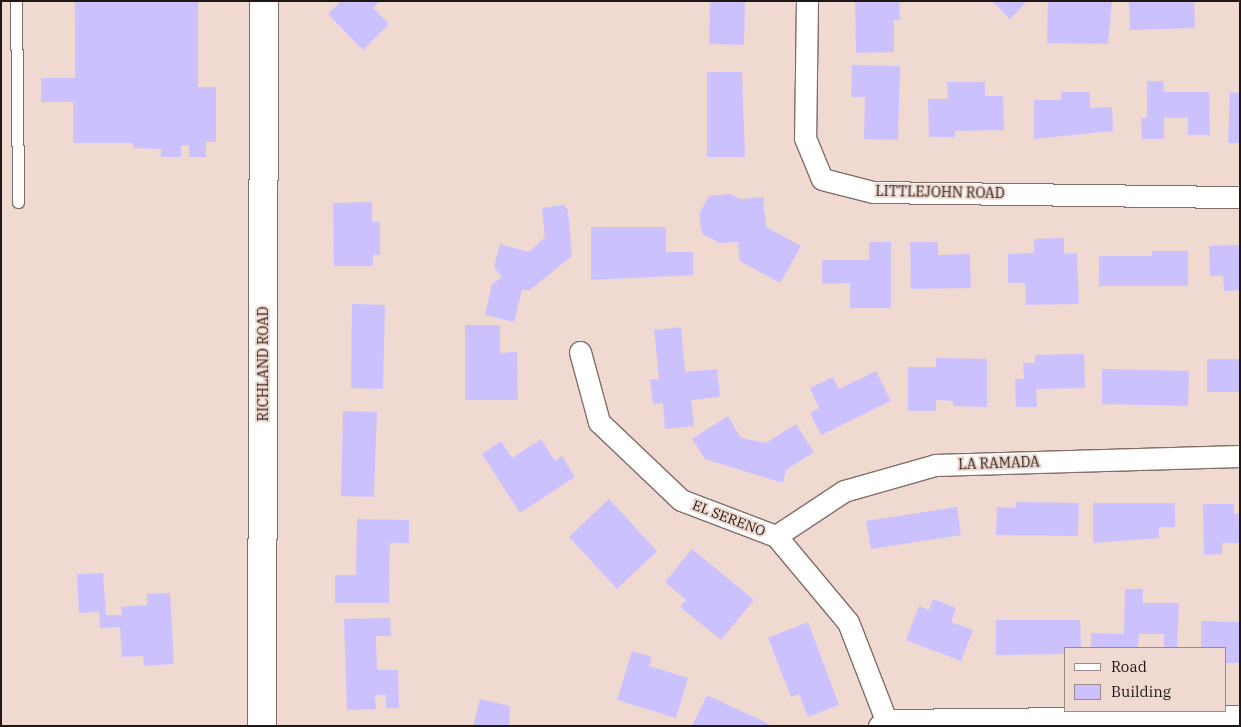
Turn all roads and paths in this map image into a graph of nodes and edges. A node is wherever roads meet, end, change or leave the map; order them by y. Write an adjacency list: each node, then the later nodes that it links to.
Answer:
1 (16, 1): 5 (lane)
2 (264, 1): 11 (street, RICHLAND ROAD)
3 (807, 1): 4 (street, LITTLEJOHN ROAD)
4 (1240, 197)
5 (18, 202)
6 (580, 352): 8 (street, EL SERENO)
7 (1240, 456): 8 (street, LA RAMADA)
8 (776, 536): 10 (street, EL SERENO)
9 (1240, 716): 10 (street)
10 (882, 723)
11 (262, 726)

